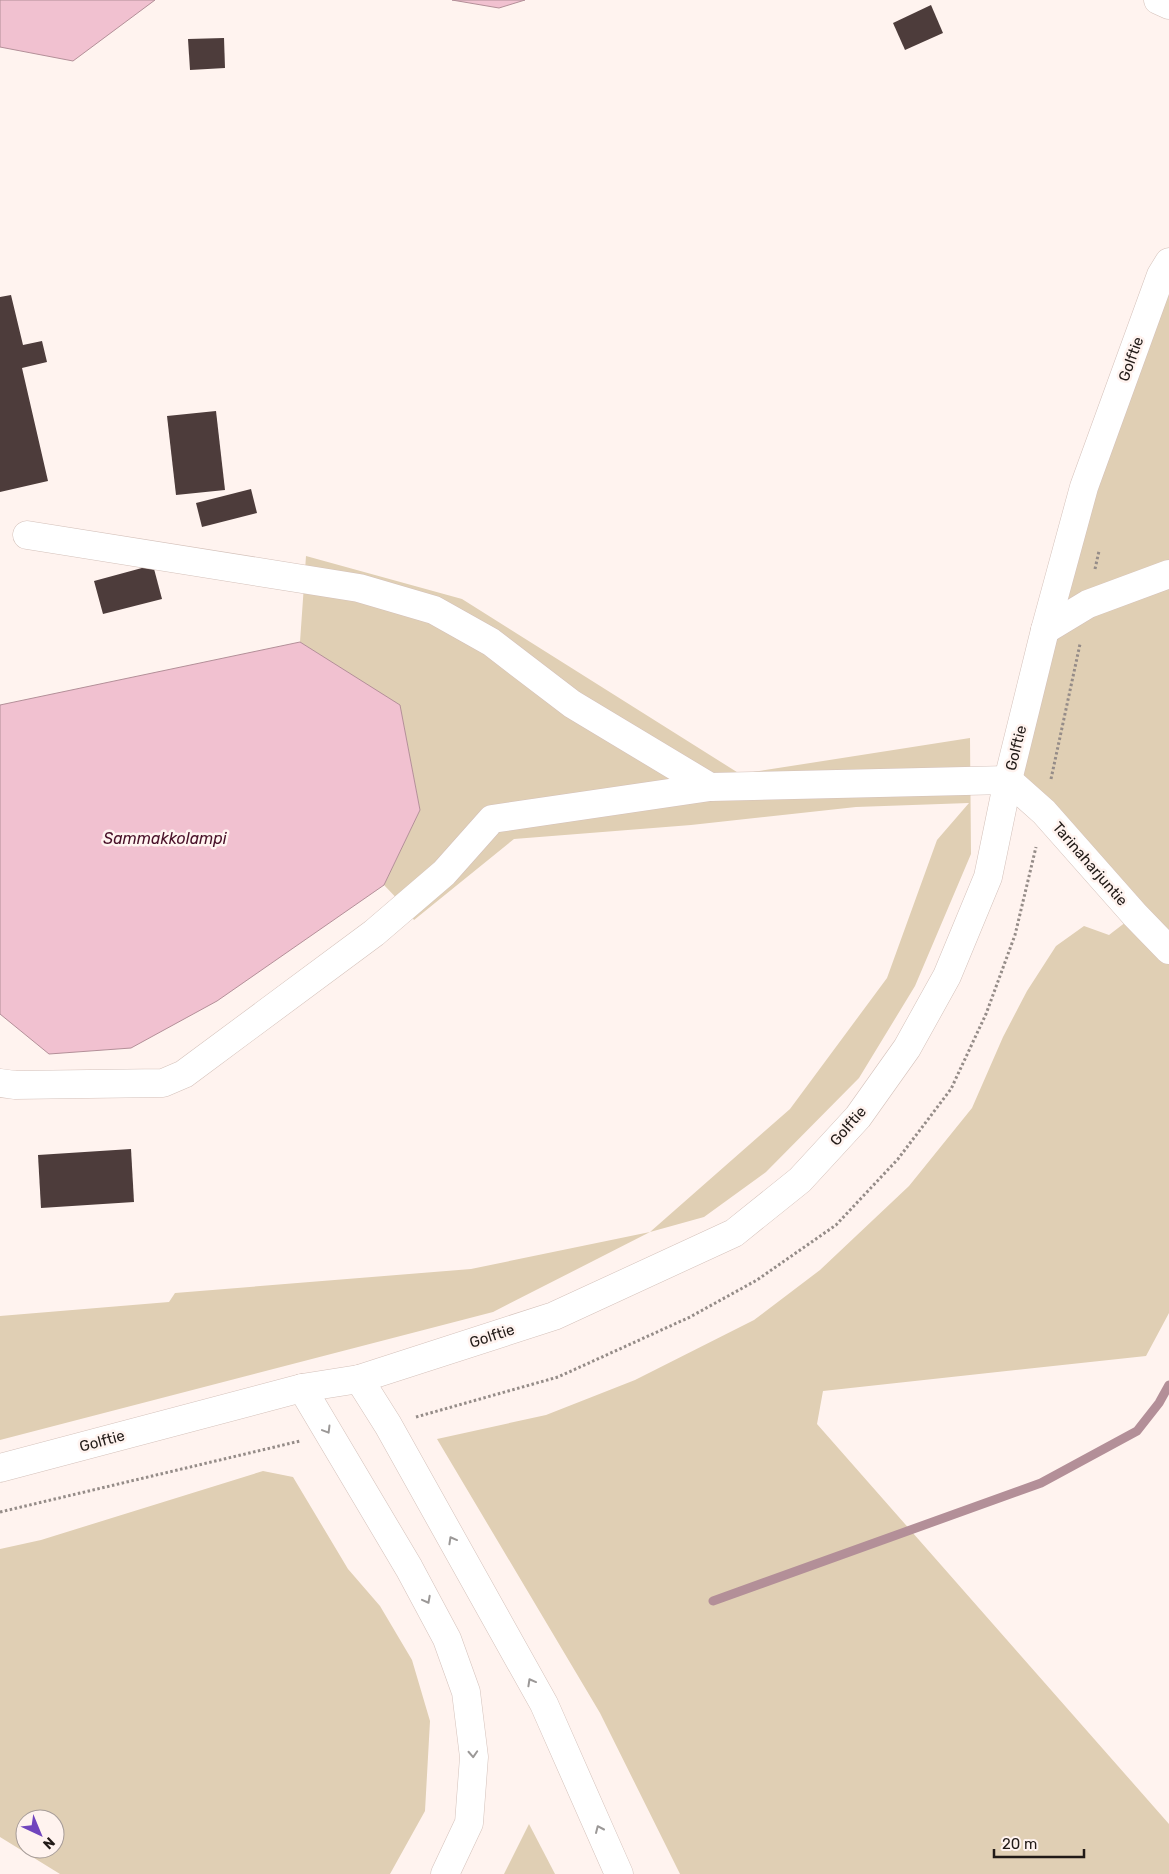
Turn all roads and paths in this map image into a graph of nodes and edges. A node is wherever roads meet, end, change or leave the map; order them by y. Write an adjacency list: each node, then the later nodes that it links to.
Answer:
1 (1158, 0): 2 (main road)
2 (1169, 5)
3 (1169, 262): 8 (main road, Golftie)
4 (27, 535): 10 (main road)
5 (1100, 547): 7 (path)
6 (1169, 574): 7 (main road)
7 (1088, 604): 8 (main road); 11 (path)
8 (1045, 630): 9 (main road, Golftie)
9 (1008, 780): 10 (main road); 11 (main road, Tarinaharjuntie); 14 (main road, Golftie)
10 (710, 787): 13 (main road)
11 (1044, 812): 12 (main road, Tarinaharjuntie); 16 (path)
12 (1169, 950)
13 (0, 1083)
14 (359, 1379): 15 (main road, Golftie); 16 (main road)
15 (302, 1388): 17 (main road, one-way to 17); 18 (main road, Golftie)
16 (388, 1425): 21 (main road, one-way to 16)
17 (329, 1434): 19 (path); 20 (main road, one-way to 20)
18 (0, 1468)
19 (0, 1512)
20 (445, 1874)
21 (619, 1874)

